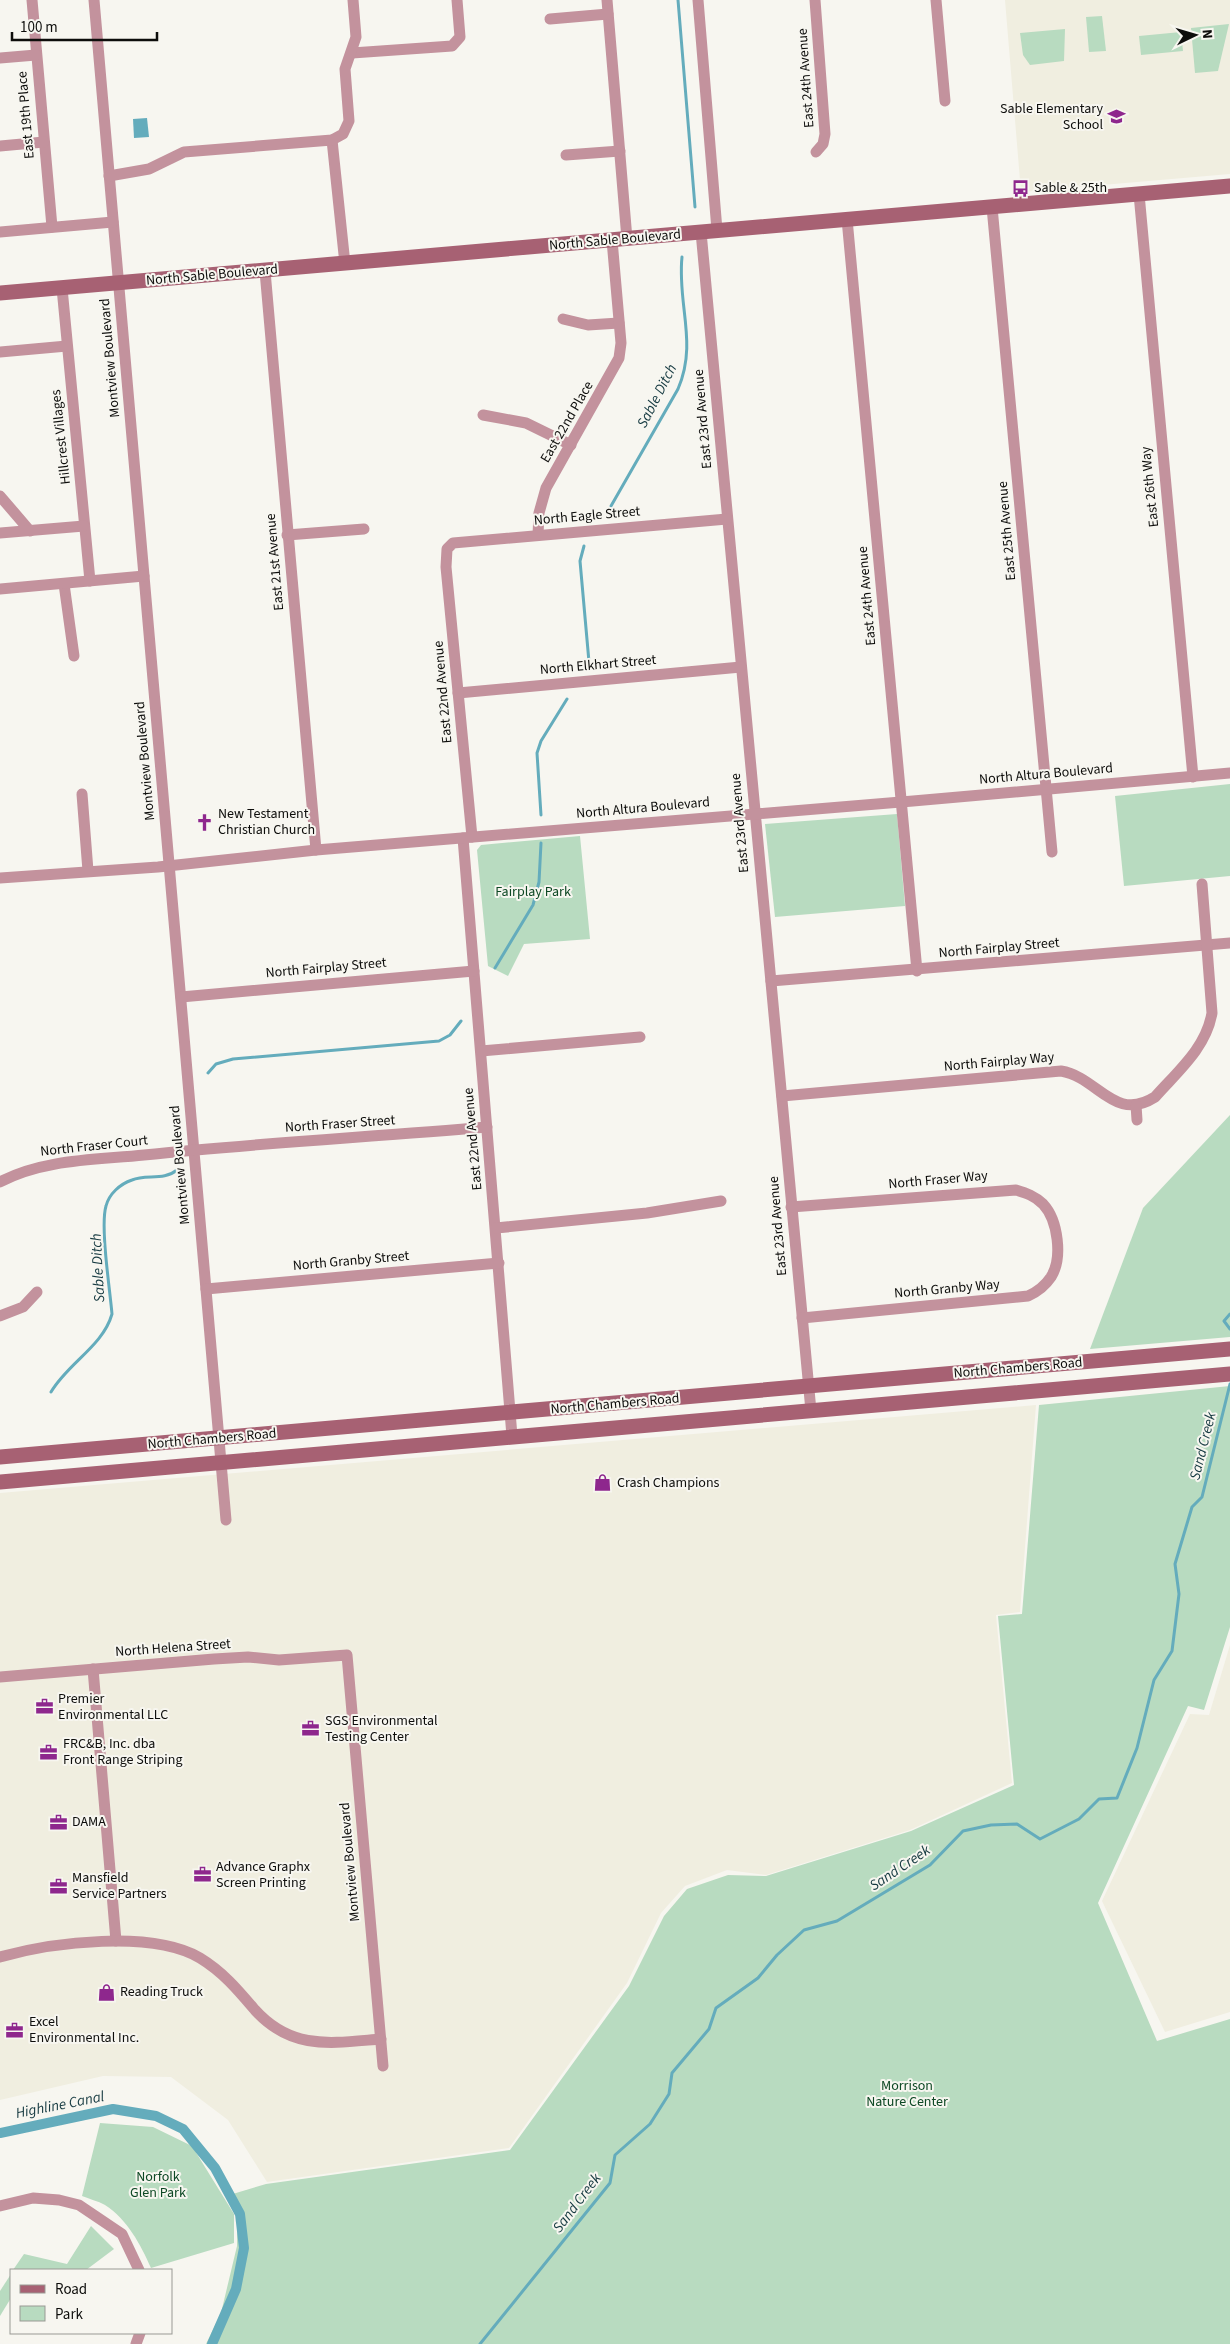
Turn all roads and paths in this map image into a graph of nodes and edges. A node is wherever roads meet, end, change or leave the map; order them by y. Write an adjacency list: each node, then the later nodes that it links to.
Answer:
1 (32, 0): 12 (street, East 19th Place)
2 (94, 0): 21 (street, Montview Boulevard)
3 (352, 0): 11 (street)
4 (457, 0): 11 (street)
5 (606, 0): 9 (street, East 22nd Place)
6 (698, 0): 28 (street)
7 (815, 0): 19 (street, East 24th Avenue)
8 (936, 0): 14 (street)
9 (608, 14): 10 (street); 18 (street, East 22nd Place)
10 (550, 19)
11 (352, 53): 15 (street)
12 (36, 55): 13 (street); 16 (street, East 19th Place)
13 (0, 58)
14 (945, 101)
15 (332, 140): 21 (street); 32 (street)
16 (44, 142): 17 (street); 27 (street, East 19th Place)
17 (0, 146)
18 (620, 151): 20 (street); 31 (street, East 22nd Place)
19 (816, 152)
20 (566, 155)
21 (109, 176): 26 (street, Montview Boulevard)
22 (1230, 186): 23 (main road, North Sable Boulevard)
23 (1139, 194): 24 (main road, North Sable Boulevard); 60 (street, East 26th Way)
24 (992, 207): 25 (main road, North Sable Boulevard); 61 (street, East 25th Avenue)
25 (847, 219): 28 (main road, North Sable Boulevard); 63 (street, East 24th Avenue)
26 (113, 222): 27 (street); 34 (street, Montview Boulevard)
27 (52, 227): 29 (street)
28 (717, 230): 30 (main road, North Sable Boulevard)
29 (0, 232)
30 (701, 232): 31 (main road, North Sable Boulevard); 44 (street, East 23rd Avenue)
31 (619, 239): 32 (main road, North Sable Boulevard); 38 (street, East 22nd Place)
32 (345, 264): 33 (main road, North Sable Boulevard)
33 (265, 271): 34 (main road, North Sable Boulevard); 49 (street, East 21st Avenue)
34 (119, 283): 35 (main road, North Sable Boulevard); 52 (street, Montview Boulevard)
35 (62, 288): 36 (main road, North Sable Boulevard); 39 (street, Hillcrest Villages)
36 (0, 293)
37 (563, 319): 38 (street)
38 (619, 323): 42 (street, East 22nd Place)
39 (67, 346): 40 (street); 45 (street, Hillcrest Villages)
40 (0, 352)
41 (483, 415): 42 (street)
42 (571, 445): 50 (street, East 22nd Place)
43 (0, 496): 47 (street)
44 (727, 518): 50 (street, North Eagle Street); 57 (street, East 23rd Avenue)
45 (84, 526): 47 (street); 53 (street, Hillcrest Villages)
46 (364, 529): 49 (street)
47 (30, 531): 48 (street)
48 (0, 533)
49 (287, 535): 66 (street, East 21st Avenue)
50 (538, 535): 51 (street, North Eagle Street)
51 (450, 545): 58 (street, East 22nd Avenue)
52 (144, 576): 53 (street); 68 (street, Montview Boulevard)
53 (90, 581): 54 (street)
54 (64, 584): 55 (street); 56 (street)
55 (0, 589)
56 (74, 656)
57 (741, 667): 58 (street, North Elkhart Street); 64 (street, East 23rd Avenue)
58 (458, 693): 65 (street, East 22nd Avenue)
59 (1230, 773): 60 (street, North Altura Boulevard)
60 (1193, 777): 61 (street, North Altura Boulevard)
61 (1045, 789): 63 (street, North Altura Boulevard); 67 (street, East 25th Avenue)
62 (82, 794): 69 (street)
63 (901, 802): 64 (street, North Altura Boulevard); 75 (street, East 24th Avenue)
64 (754, 813): 65 (street, North Altura Boulevard); 76 (street, East 23rd Avenue)
65 (467, 838): 66 (street, North Altura Boulevard); 74 (street, East 22nd Avenue)
66 (316, 850): 68 (street, North Altura Boulevard)
67 (1052, 852)
68 (169, 865): 69 (street, North Altura Boulevard); 77 (street, Montview Boulevard)
69 (88, 871): 70 (street, North Altura Boulevard)
70 (0, 878)
71 (1202, 884): 73 (street)
72 (1230, 943): 73 (street, North Fairplay Street)
73 (1208, 945): 75 (street, North Fairplay Street); 81 (street)
74 (474, 971): 77 (street, North Fairplay Street); 79 (street, East 22nd Avenue)
75 (917, 971): 76 (street, North Fairplay Street)
76 (771, 981): 80 (street, East 23rd Avenue)
77 (180, 997): 84 (street, Montview Boulevard)
78 (640, 1036): 79 (street)
79 (481, 1051): 83 (street, East 22nd Avenue)
80 (782, 1096): 81 (street, North Fairplay Way); 87 (street, East 23rd Avenue)
81 (1136, 1105): 82 (street)
82 (1137, 1120)
83 (488, 1126): 84 (street, North Fraser Street); 88 (street, East 22nd Avenue)
84 (194, 1150): 85 (street, North Fraser Court); 91 (street, Montview Boulevard)
85 (0, 1182)
86 (721, 1201): 88 (street)
87 (791, 1206): 89 (street, North Fraser Way); 94 (street, East 23rd Avenue)
88 (496, 1228): 90 (street, East 22nd Avenue)
89 (1056, 1241): 94 (street, North Granby Way)
90 (499, 1263): 91 (street, North Granby Street); 99 (street, East 22nd Avenue)
91 (206, 1288): 101 (street, Montview Boulevard)
92 (37, 1292): 93 (street)
93 (0, 1316)
94 (802, 1318): 97 (street, East 23rd Avenue)
95 (1230, 1349): 97 (main road, North Chambers Road)
96 (1230, 1374): 98 (main road, North Chambers Road)
97 (808, 1387): 98 (street, East 23rd Avenue); 99 (main road, North Chambers Road)
98 (811, 1411): 100 (main road, North Chambers Road)
99 (511, 1413): 100 (street, East 22nd Avenue); 101 (main road, North Chambers Road)
100 (512, 1436): 103 (main road, North Chambers Road)
101 (218, 1438): 102 (main road, North Chambers Road); 103 (street, Montview Boulevard)
102 (0, 1457)
103 (221, 1463): 104 (main road, North Chambers Road); 105 (street, Montview Boulevard)
104 (0, 1482)
105 (226, 1520)
106 (348, 1655): 107 (street, North Helena Street); 111 (street, Montview Boulevard)
107 (93, 1669): 108 (street, North Helena Street); 109 (street)
108 (0, 1677)
109 (116, 1941): 110 (street); 111 (street)
110 (0, 1957)
111 (381, 2039): 112 (street, Montview Boulevard)
112 (383, 2066)
113 (0, 2206): 114 (street)
114 (138, 2269)

